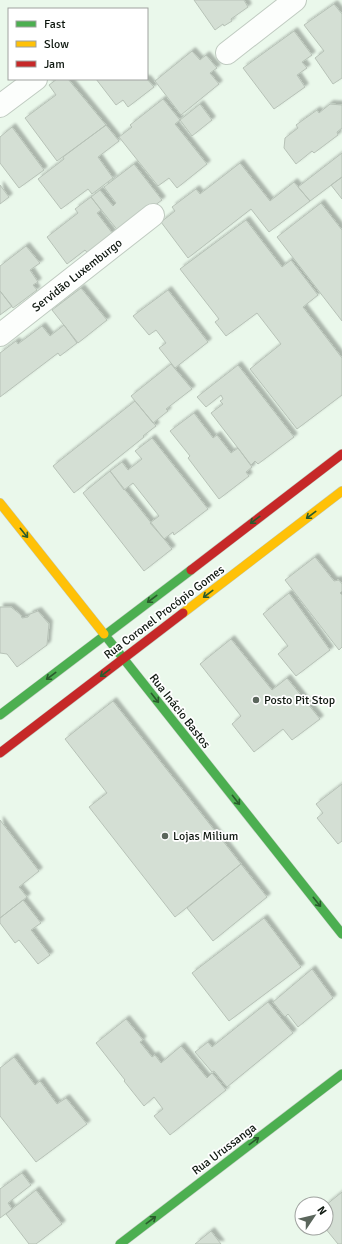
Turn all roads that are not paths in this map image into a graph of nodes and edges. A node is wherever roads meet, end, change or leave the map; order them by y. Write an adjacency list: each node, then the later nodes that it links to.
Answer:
1 (295, 0): 2 (street)
2 (227, 53)
3 (35, 80): 4 (street)
4 (0, 106)
5 (153, 215): 6 (street, Servidão Luxemburgo)
6 (0, 335)
7 (342, 454): 10 (main road, Rua Coronel Procópio Gomes, one-way to 10)
8 (342, 491): 11 (main road, Rua Coronel Procópio Gomes, one-way to 11)
9 (0, 503): 10 (main road, Rua Inácio Bastos, one-way to 10)
10 (105, 635): 11 (main road, Rua Inácio Bastos); 12 (main road, Rua Coronel Procópio Gomes, one-way to 12)
11 (123, 658): 13 (main road, Rua Coronel Procópio Gomes, one-way to 13); 14 (main road, Rua Inácio Bastos, one-way to 14)
12 (0, 715)
13 (0, 753)
14 (342, 934)
15 (342, 1074): 16 (main road, Rua Urussanga, one-way to 15)
16 (120, 1244)

